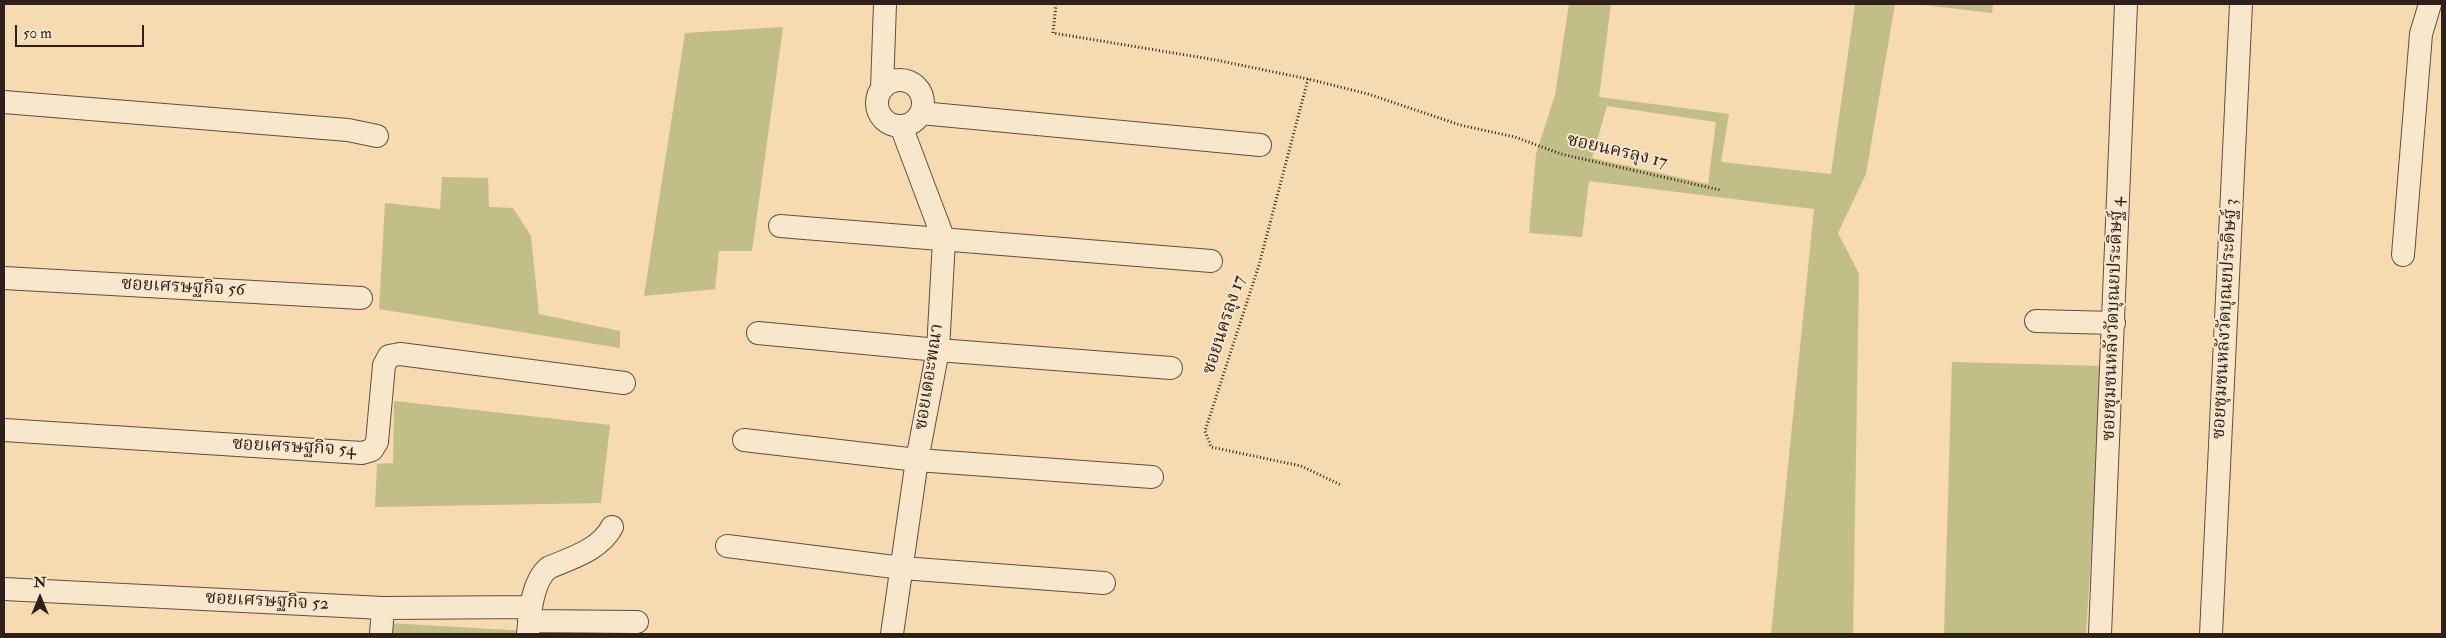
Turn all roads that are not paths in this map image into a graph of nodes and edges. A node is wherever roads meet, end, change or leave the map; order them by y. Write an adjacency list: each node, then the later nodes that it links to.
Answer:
1 (885, 4): 5 (street)
2 (2126, 4): 18 (street, ซอยชุมชนหลังวัดบุณยประดิษฐ์ 4)
3 (2242, 4): 38 (street, ซอยชุมชนหลังวัดบุณยประดิษฐ์ 3)
4 (2430, 4): 13 (street)
5 (882, 89): 7 (street); 8 (street)
6 (4, 102): 9 (street)
7 (921, 113): 8 (street); 10 (street)
8 (901, 126): 12 (street, ซอยเดอะพณา)
9 (377, 136)
10 (1260, 145)
11 (780, 226): 12 (street)
12 (944, 240): 14 (street); 20 (street, ซอยเดอะพณา)
13 (2403, 255)
14 (1210, 261)
15 (4, 278): 16 (street, ซอยเศรษฐกิจ 56)
16 (361, 298)
17 (2036, 321): 18 (street)
18 (2114, 323): 37 (street, ซอยชุมชนหลังวัดบุณยประดิษฐ์ 4)
19 (758, 333): 20 (street)
20 (938, 350): 21 (street); 25 (street, ซอยเดอะพณา)
21 (1172, 368)
22 (624, 383): 23 (street, ซอยเศรษฐกิจ 54)
23 (4, 430)
24 (744, 440): 25 (street)
25 (917, 460): 26 (street); 29 (street, ซอยเดอะพณา)
26 (1152, 477)
27 (612, 527): 33 (street)
28 (727, 546): 29 (street)
29 (902, 568): 30 (street); 36 (street, ซอยเดอะพณา)
30 (1104, 583)
31 (4, 589): 32 (street, ซอยเศรษฐกิจ 52)
32 (383, 608): 33 (street, ซอยเศรษฐกิจ 52); 35 (street)
33 (529, 621): 34 (street, ซอยเศรษฐกิจ 52)
34 (637, 622)
35 (381, 634)
36 (892, 634)
37 (2100, 634)
38 (2211, 634)

